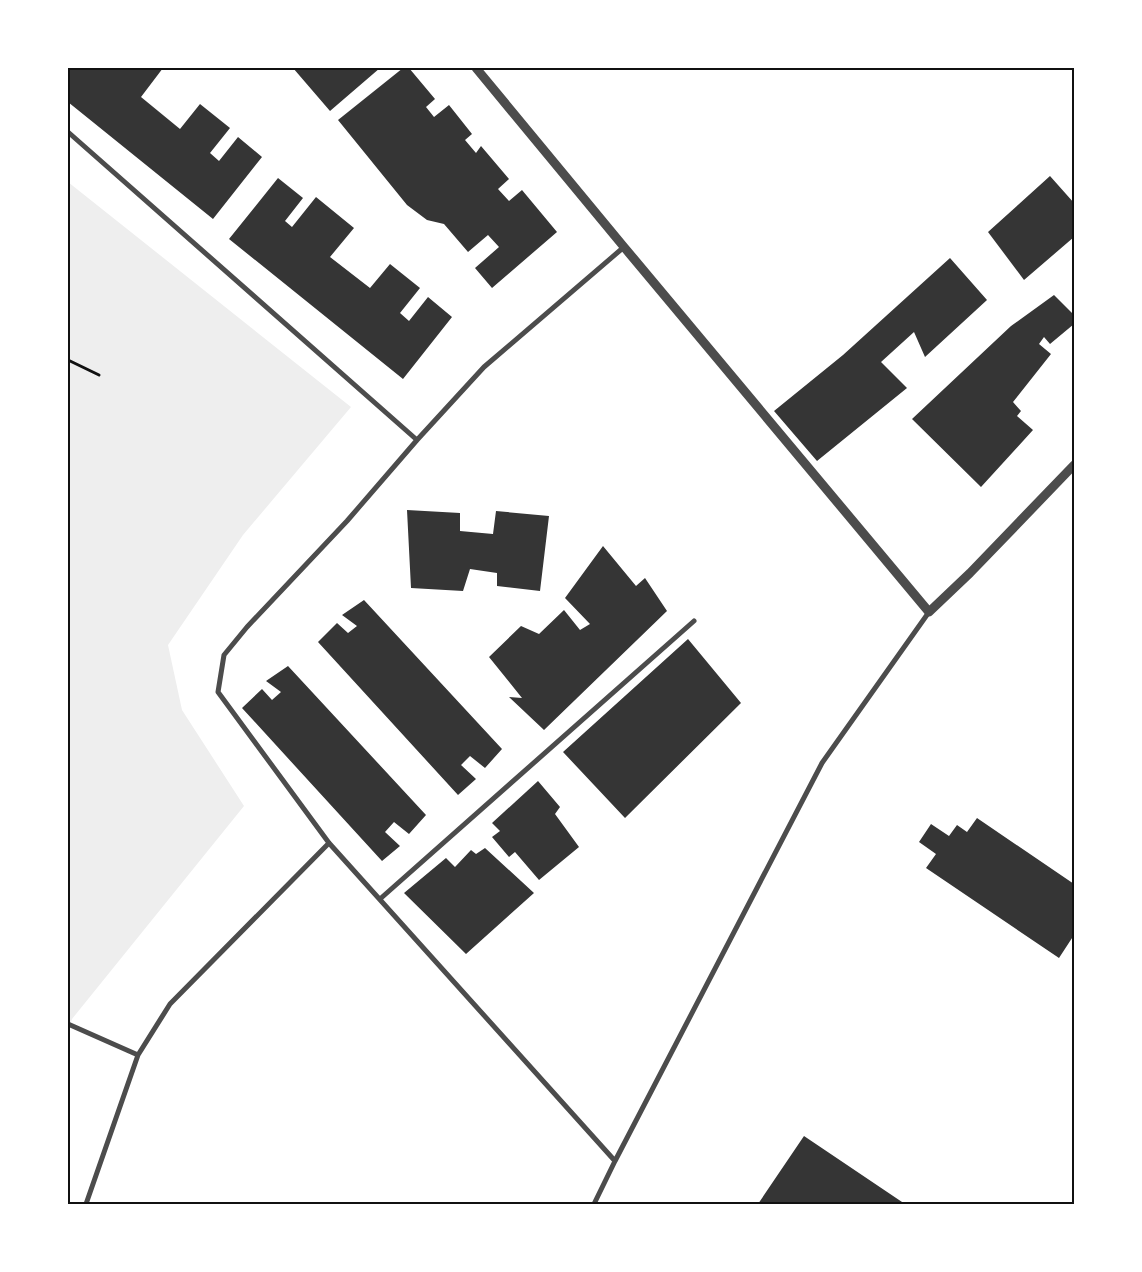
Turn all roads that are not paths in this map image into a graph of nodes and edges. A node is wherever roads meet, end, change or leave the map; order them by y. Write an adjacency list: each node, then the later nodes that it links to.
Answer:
1 (476, 68): 3 (street)
2 (68, 132): 4 (street)
3 (624, 247): 4 (street); 6 (street)
4 (417, 440): 8 (street)
5 (1074, 465): 6 (street)
6 (929, 612): 12 (street)
7 (694, 621): 9 (street)
8 (329, 843): 9 (street); 11 (street)
9 (380, 899): 12 (street)
10 (68, 1024): 11 (street)
11 (138, 1055): 13 (street)
12 (615, 1161): 14 (street)
13 (86, 1204)
14 (594, 1204)

